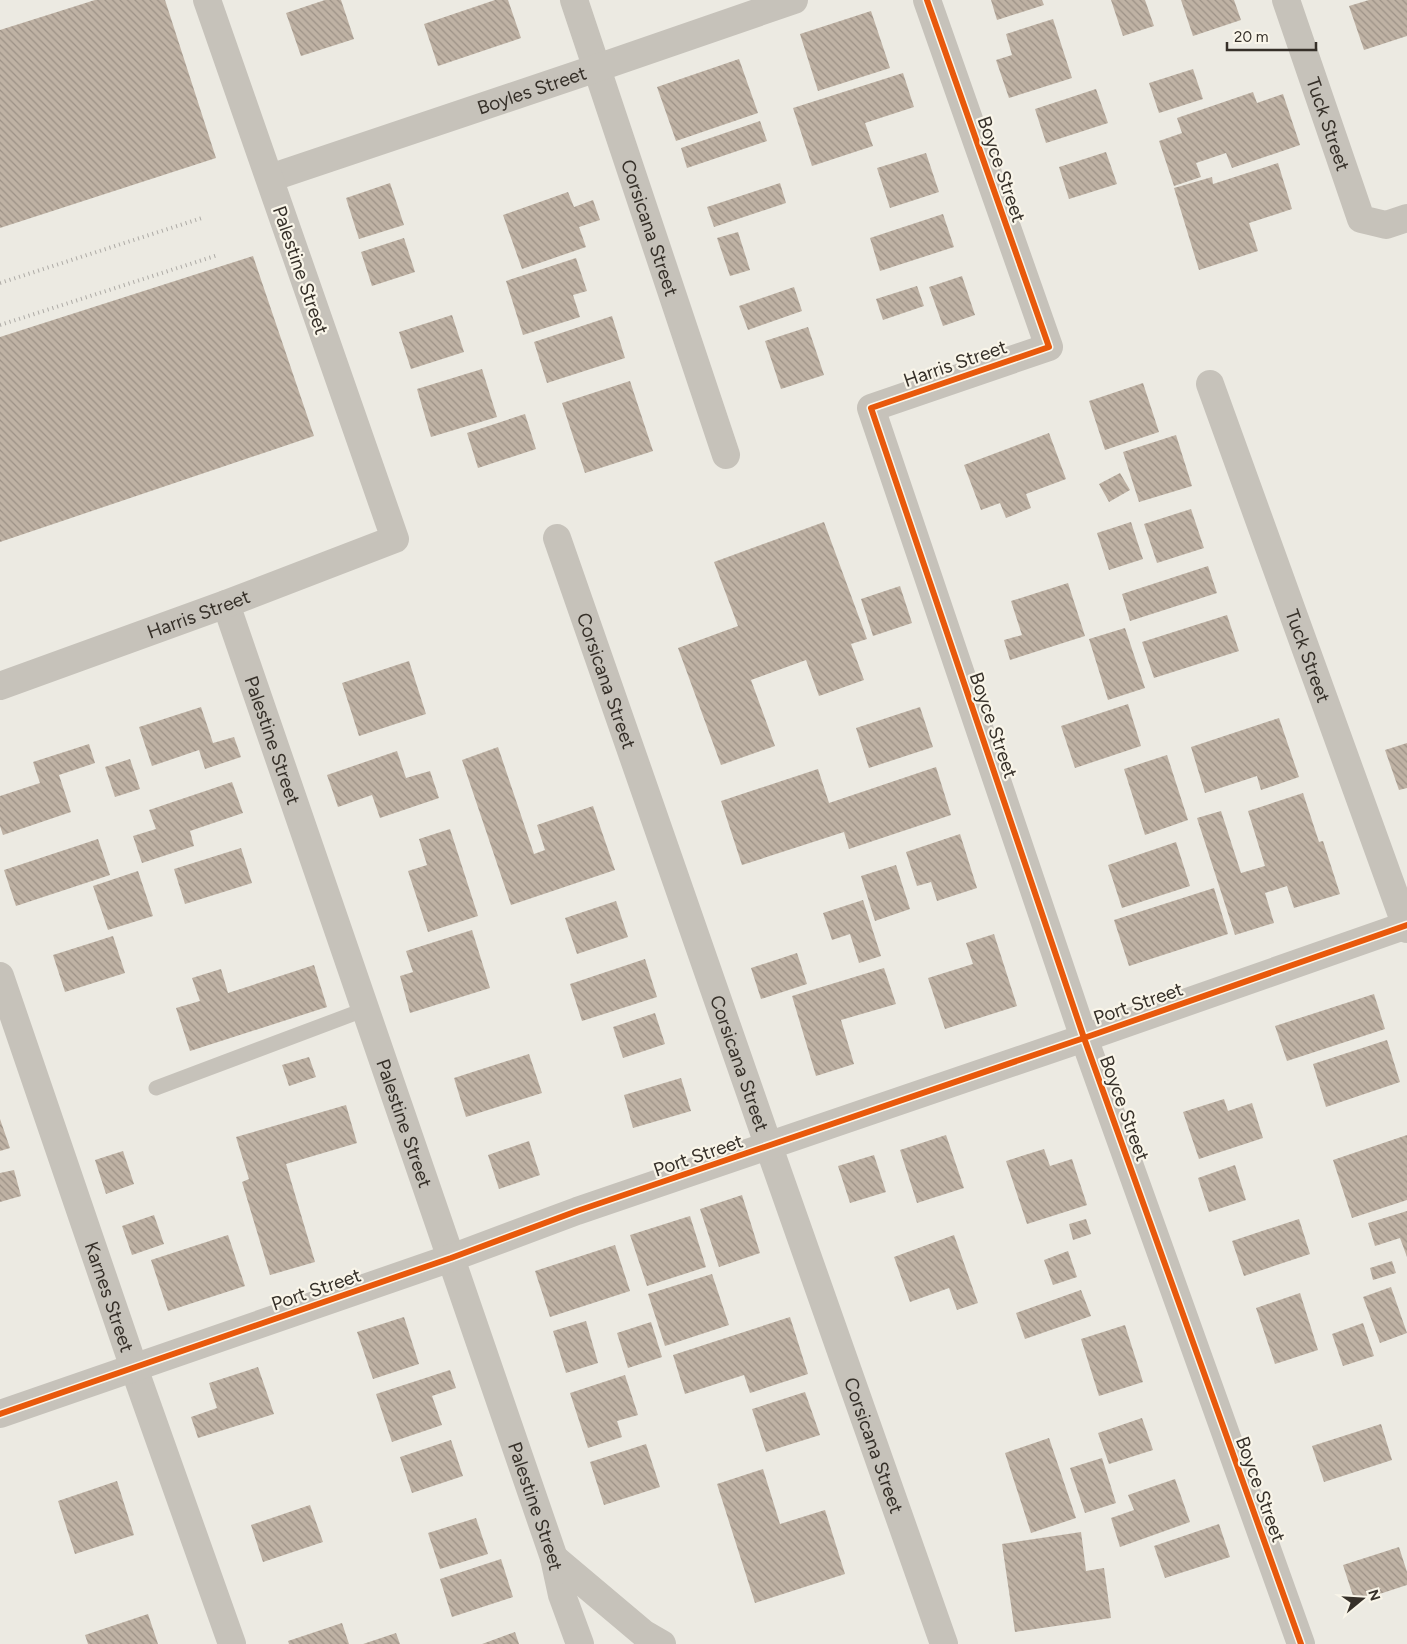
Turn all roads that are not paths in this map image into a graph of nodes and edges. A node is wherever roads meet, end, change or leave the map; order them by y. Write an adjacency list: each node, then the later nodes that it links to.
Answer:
1 (207, 0): 7 (street, Palestine Street)
2 (574, 0): 6 (street, Corsicana Street)
3 (794, 0): 6 (street, Boyles Street)
4 (927, 0): 9 (street, Boyce Street)
5 (1286, 0): 8 (street, Tuck Street)
6 (597, 68): 7 (street, Boyles Street); 12 (street, Corsicana Street)
7 (270, 178): 14 (street, Palestine Street)
8 (1407, 218)
9 (1049, 347): 11 (street, Harris Street)
10 (1210, 384): 17 (street, Tuck Street)
11 (871, 408): 20 (street, Boyce Street)
12 (726, 454)
13 (557, 538): 22 (street, Corsicana Street)
14 (395, 539): 15 (street, Harris Street)
15 (226, 604): 16 (street, Harris Street); 19 (street, Palestine Street)
16 (0, 686)
17 (1407, 926): 20 (street, Port Street)
18 (0, 976): 24 (street, Karnes Street)
19 (366, 1009): 21 (lane); 23 (street, Palestine Street)
20 (1084, 1038): 22 (street, Port Street); 31 (street, Boyce Street)
21 (156, 1088)
22 (769, 1147): 23 (street, Port Street); 30 (street, Corsicana Street)
23 (451, 1258): 24 (street, Port Street); 26 (street, Palestine Street)
24 (134, 1368): 25 (street, Port Street); 27 (street, Karnes Street)
25 (0, 1414)
26 (554, 1558): 28 (street, Palestine Street); 29 (street)
27 (232, 1644)
28 (580, 1644)
29 (662, 1644)
30 (944, 1644)
31 (1300, 1644)

